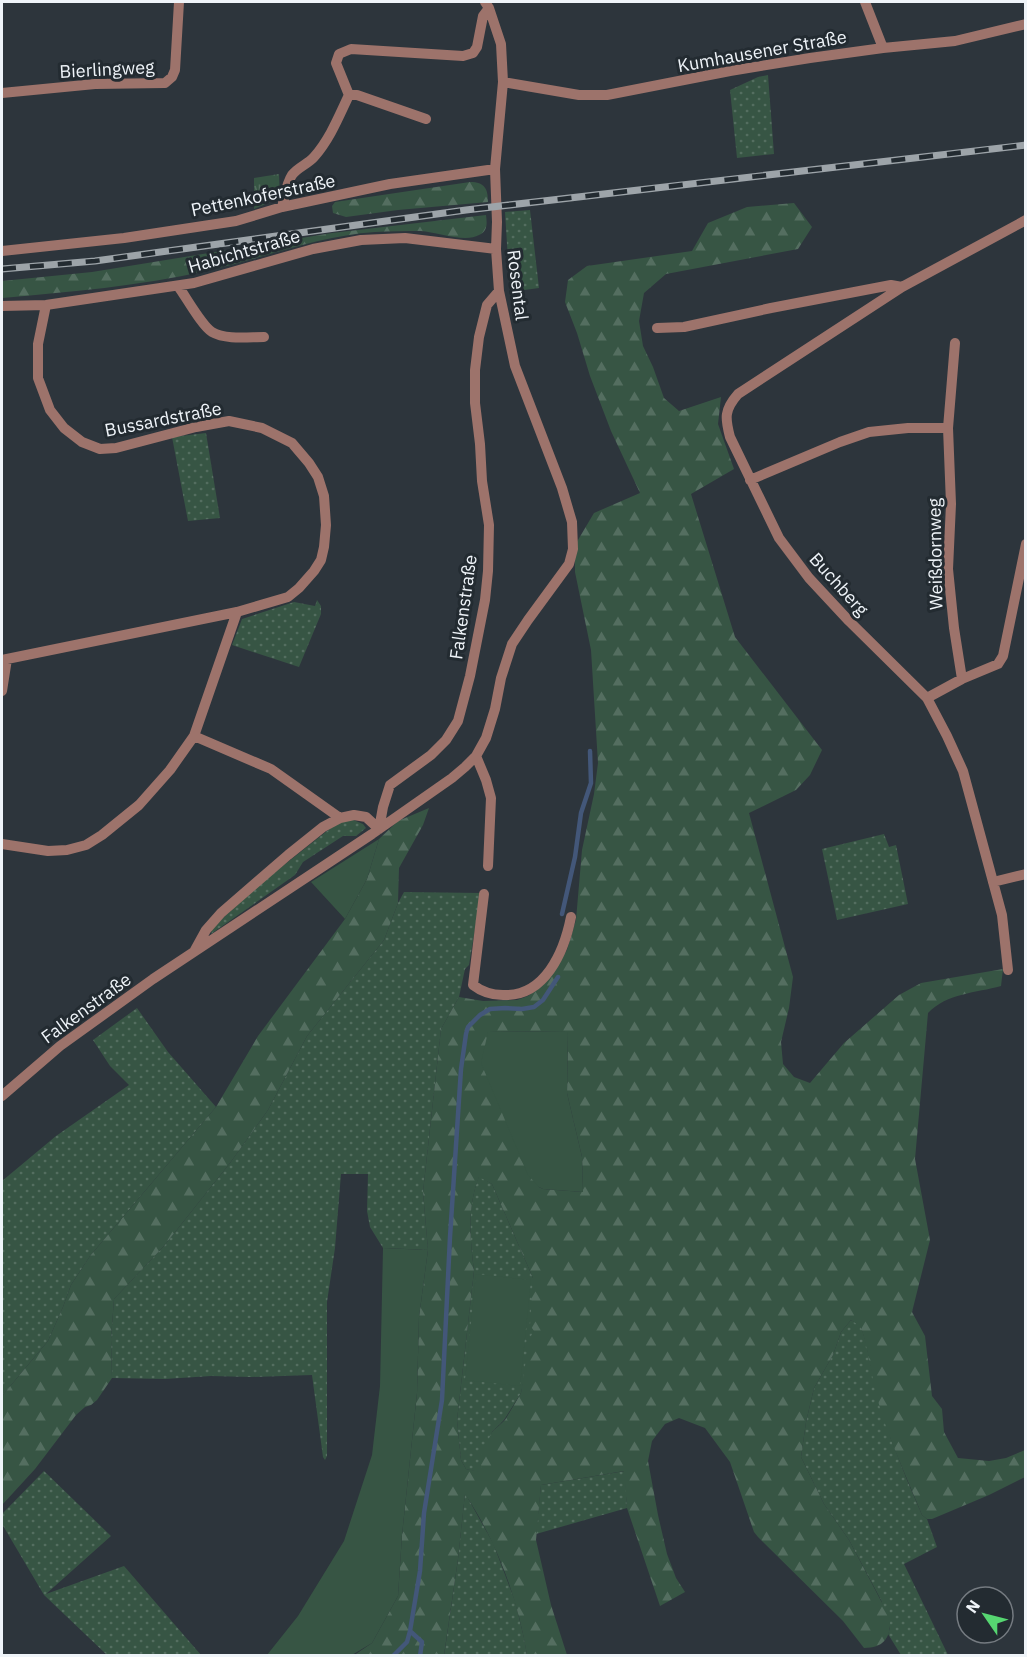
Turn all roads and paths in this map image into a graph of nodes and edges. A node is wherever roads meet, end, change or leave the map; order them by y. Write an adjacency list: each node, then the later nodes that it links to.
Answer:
1 (179, 2): 7 (street, Bierlingweg)
2 (865, 2): 5 (street)
3 (487, 5): 6 (street, Rosental); 8 (street)
4 (1026, 24): 5 (street, Kumhausener Straße)
5 (883, 48): 6 (street, Kumhausener Straße)
6 (503, 82): 10 (street, Rosental)
7 (2, 93)
8 (349, 95): 9 (street); 11 (street)
9 (426, 119)
10 (495, 169): 11 (street, Pettenkoferstraße); 13 (street, Rosental)
11 (282, 207): 14 (street, Pettenkoferstraße)
12 (1026, 220): 16 (street, Buchberg)
13 (496, 249): 15 (street, Habichtstraße); 17 (street, Rosental)
14 (2, 251)
15 (178, 286): 18 (street, Habichtstraße); 21 (street)
16 (902, 287): 20 (street, Buchberg); 24 (street, Buchberg)
17 (498, 291): 26 (street, Rosental); 35 (street, Falkenstraße)
18 (45, 305): 19 (street, Habichtstraße); 27 (street, Bussardstraße)
19 (2, 306)
20 (657, 328)
21 (264, 337)
22 (955, 344): 23 (street, Weißdornweg)
23 (948, 428): 24 (street); 29 (street, Weißdornweg)
24 (750, 480): 31 (street, Buchberg)
25 (1026, 544): 29 (street)
26 (569, 564): 33 (street, Falkenstraße)
27 (237, 612): 28 (street, Bussardstraße); 32 (street)
28 (4, 660): 30 (street)
29 (962, 679): 31 (street)
30 (2, 692)
31 (927, 698): 39 (street, Buchberg)
32 (194, 736): 34 (street); 36 (street)
33 (476, 756): 35 (street, Falkenstraße); 37 (street)
34 (340, 818): 35 (street); 42 (street, Falkenstraße)
35 (379, 829): 42 (street, Falkenstraße)
36 (2, 844)
37 (488, 866)
38 (1026, 874): 39 (street)
39 (993, 882): 43 (street, Buchberg)
40 (484, 894): 41 (street)
41 (572, 917)
42 (194, 952): 44 (street, Falkenstraße)
43 (1008, 970)
44 (2, 1096)

